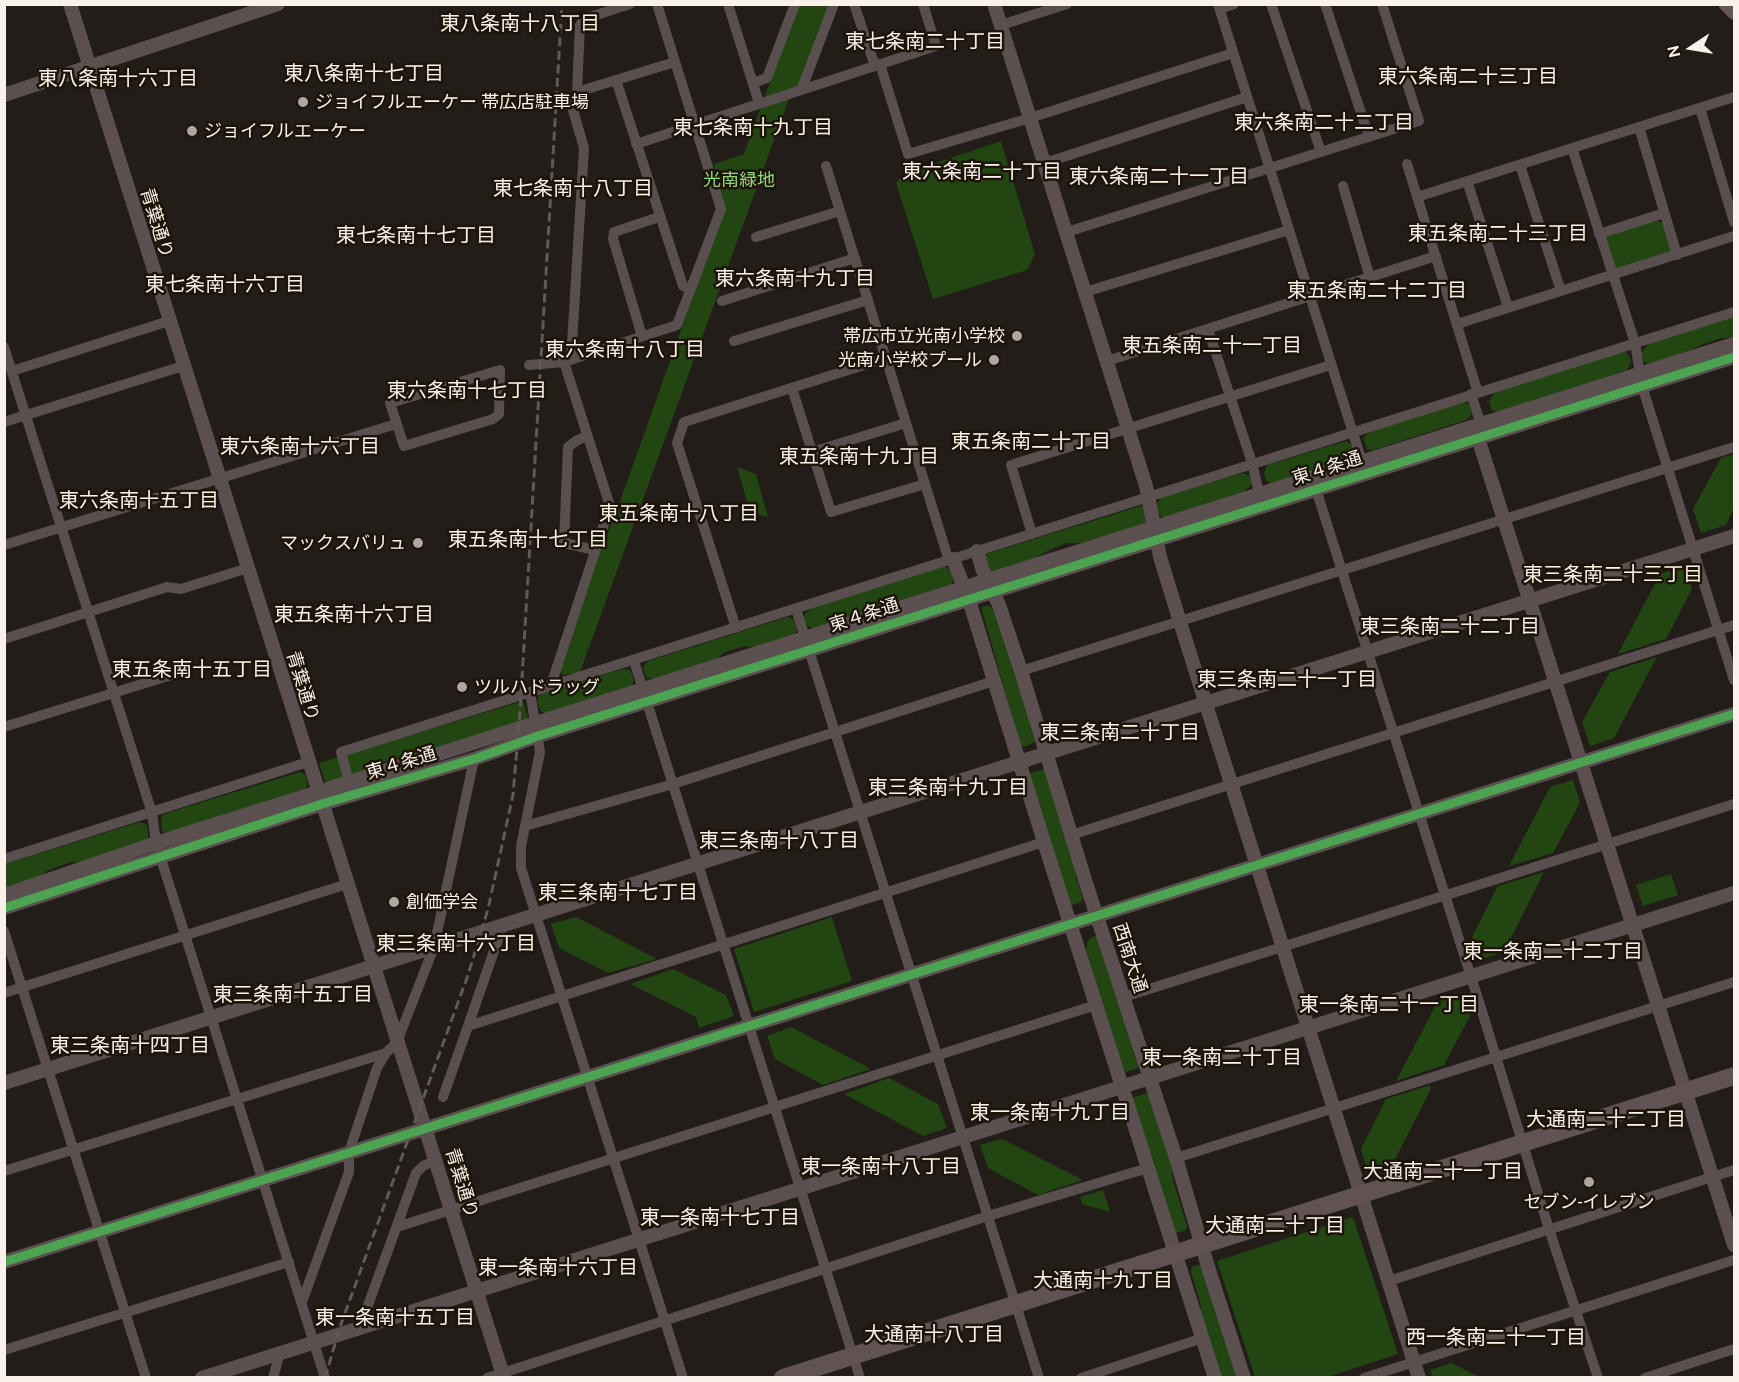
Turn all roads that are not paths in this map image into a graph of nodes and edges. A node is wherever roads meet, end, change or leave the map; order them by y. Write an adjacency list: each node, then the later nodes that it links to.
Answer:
1 (70, 4): 22 (street, 青葉通り)
2 (278, 4): 22 (street)
3 (630, 4): 28 (street)
4 (657, 4): 21 (street)
5 (728, 4): 26 (street)
6 (795, 4): 24 (street)
7 (834, 4): 27 (street)
8 (854, 4): 23 (street)
9 (923, 4): 23 (street)
10 (994, 4): 19 (street)
11 (1067, 4): 19 (street)
12 (1234, 4): 17 (street)
13 (1271, 4): 41 (street)
14 (1325, 4): 38 (street)
15 (1382, 4): 38 (street)
16 (1726, 4): 18 (main road)
17 (1219, 7): 20 (street)
18 (1734, 12)
19 (1001, 25): 35 (street)
20 (1233, 53): 32 (street); 35 (street)
21 (675, 62): 25 (street); 36 (street)
22 (89, 65): 29 (street); 73 (street, 青葉通り)
23 (877, 65): 27 (street); 35 (street)
24 (767, 78): 26 (street); 31 (street)
25 (616, 80): 28 (street); 39 (street)
26 (753, 83): 33 (street)
27 (802, 88): 31 (street)
28 (577, 92): 83 (street)
29 (4, 95)
30 (1734, 97): 34 (street)
31 (773, 98): 33 (street)
32 (1247, 98): 42 (street); 46 (street)
33 (759, 103): 36 (street)
34 (1700, 108): 37 (street); 49 (street)
35 (1030, 118): 42 (street)
36 (694, 124): 39 (street); 65 (street)
37 (1639, 127): 40 (street); 52 (street)
38 (1369, 136): 41 (street)
39 (636, 144): 53 (street)
40 (1572, 148): 44 (street); 57 (street)
41 (1321, 152): 46 (street)
42 (1045, 163): 56 (street)
43 (1407, 164): 50 (street)
44 (1520, 165): 47 (street); 66 (street)
45 (826, 166): 51 (street)
46 (1270, 169): 55 (street); 56 (street)
47 (1467, 181): 50 (street); 71 (street)
48 (1343, 186): 64 (street)
49 (1730, 188): 54 (street)
50 (1417, 197): 61 (street)
51 (840, 211): 58 (street); 62 (street)
52 (1664, 213): 57 (street); 60 (street)
53 (659, 217): 65 (street); 76 (street)
54 (1734, 222)
55 (1289, 230): 67 (street); 68 (street)
56 (1066, 232): 67 (street)
57 (1599, 234): 63 (street)
58 (756, 237)
59 (1734, 237): 60 (street)
60 (1677, 255): 63 (street)
61 (1436, 256): 64 (street); 74 (street)
62 (855, 258): 69 (street); 70 (street)
63 (1613, 275): 66 (street); 78 (street)
64 (1370, 278): 68 (street)
65 (690, 289): 76 (street)
66 (1561, 291): 71 (street)
67 (1085, 292): 84 (street)
68 (1310, 297): 75 (street); 86 (street)
69 (868, 300): 77 (street); 82 (street)
70 (722, 301)
71 (1508, 308): 74 (street)
72 (1734, 312): 78 (street)
73 (169, 321): 87 (street, 青葉通り); 88 (street)
74 (1457, 324): 91 (street)
75 (1208, 329): 84 (street); 92 (street)
76 (642, 336): 83 (street)
77 (734, 341)
78 (1635, 343): 89 (street); 91 (street)
79 (1734, 344): 89 (street, 東４条通)
80 (4, 347): 88 (street)
81 (1734, 357): 89 (street, 東４条通)
82 (886, 358): 90 (street); 95 (street)
83 (568, 361): 85 (street); 100 (street)
84 (1107, 361): 97 (street)
85 (529, 365)
86 (1331, 365): 92 (street); 98 (street)
87 (183, 366): 93 (street); 106 (street, 青葉通り)
88 (12, 371): 93 (street)
89 (1640, 380): 99 (street, 東４条通); 105 (street)
90 (792, 388): 102 (street); 131 (street)
91 (1475, 394): 98 (street); 99 (street)
92 (1230, 396): 97 (street); 103 (street)
93 (26, 416): 94 (street); 113 (street)
94 (4, 422)
95 (906, 423): 102 (street); 108 (street)
96 (396, 424): 96 (street); 106 (street)
97 (1128, 429): 110 (street); 114 (street)
98 (1353, 432): 103 (street); 104 (street)
99 (1481, 433): 104 (street, 東４条通); 111 (street)
100 (587, 436): 118 (street); 118 (street)
101 (1734, 447): 105 (street)
102 (812, 452): 108 (street)
103 (1253, 466): 109 (street); 110 (street)
104 (1364, 467): 107 (street, 東４条通)
105 (1667, 468): 111 (street); 119 (street)
106 (220, 478): 113 (street); 122 (street, 青葉通り)
107 (1315, 483): 109 (street, 東４条通); 116 (street, 東４条通); 123 (street)
108 (925, 484): 121 (street)
109 (1259, 494): 112 (street, 東４条通)
110 (1149, 497): 112 (street); 114 (street)
111 (1505, 519): 123 (street); 126 (street)
112 (1154, 526): 116 (street); 124 (street, 東４条通)
113 (62, 527): 117 (street); 128 (street)
114 (1032, 534): 120 (street)
115 (1734, 536): 119 (street)
116 (1157, 541): 124 (street, 東４条通); 129 (street)
117 (4, 545)
118 (595, 549): 142 (street)
119 (1692, 549): 126 (street); 132 (street)
120 (976, 551): 121 (street); 124 (street, 西南大通)
121 (951, 560): 125 (street); 127 (street)
122 (248, 568): 128 (street); 154 (street, 青葉通り)
123 (1342, 571): 129 (street); 135 (street)
124 (990, 586): 125 (street, 東４条通); 138 (street, 西南大通)
125 (966, 594): 134 (street, 東４条通); 140 (street)
126 (1529, 600): 135 (street); 141 (street)
127 (796, 609): 131 (street); 134 (street)
128 (88, 612): 133 (street); 143 (street)
129 (1180, 622): 138 (street); 146 (street)
130 (1734, 625): 132 (street)
131 (736, 628): 136 (street)
132 (1718, 631): 139 (street); 141 (street)
133 (4, 639)
134 (806, 644): 145 (street, 東４条通); 150 (street)
135 (1368, 652): 146 (street); 151 (street)
136 (634, 661): 142 (street); 145 (street)
137 (184, 670): 143 (street)
138 (1021, 671): 152 (street, 西南大通)
139 (1734, 680)
140 (994, 681): 150 (street); 155 (street)
141 (1555, 681): 151 (street); 156 (street)
142 (551, 685): 144 (street)
143 (115, 692): 148 (street); 163 (street)
144 (530, 692): 149 (street); 157 (street)
145 (645, 695): 149 (street, 東４条通); 158 (street)
146 (1206, 704): 152 (street); 159 (street)
147 (1734, 714): 156 (street)
148 (4, 727)
149 (536, 730): 153 (street, 東４条通); 157 (street, 東４条通); 165 (street)
150 (834, 732): 158 (street); 162 (street)
151 (1395, 733): 159 (street); 164 (street)
152 (1046, 753): 155 (street); 166 (street, 西南大通)
153 (474, 759): 160 (street, 東４条通); 187 (street)
154 (308, 762): 160 (street, 青葉通り); 163 (street)
155 (1020, 762): 162 (street); 167 (street)
156 (1580, 763): 164 (street); 168 (street)
157 (349, 782): 160 (street, 東４条通)
158 (673, 783): 165 (street); 171 (street)
159 (1232, 785): 166 (street); 172 (street)
160 (320, 798): 169 (street, 東４条通); 173 (street, 青葉通り)
161 (1734, 804): 168 (street)
162 (861, 812): 171 (street); 175 (street)
163 (152, 813): 169 (street); 170 (street)
164 (1420, 814): 172 (street); 177 (street)
165 (525, 826): 179 (street)
166 (1071, 835): 180 (street, 西南大通)
167 (1044, 842): 175 (street); 181 (street)
168 (1607, 844): 177 (street); 183 (street)
169 (158, 849): 176 (street, 東４条通); 178 (street, 東４条通); 185 (street)
170 (4, 860)
171 (698, 865): 179 (street); 186 (street)
172 (1256, 866): 180 (street); 188 (street)
173 (347, 884): 185 (street); 189 (street, 青葉通り)
174 (1734, 893): 183 (street)
175 (886, 894): 186 (street); 190 (street)
176 (4, 895)
177 (1445, 896): 188 (street); 191 (street)
178 (4, 908)
179 (535, 915): 182 (street); 195 (street)
180 (1098, 916): 181 (street); 196 (street, 西南大通)
181 (1071, 924): 190 (street); 197 (street)
182 (503, 925): 187 (street); 200 (street)
183 (1632, 926): 191 (street); 198 (street)
184 (4, 931): 193 (street)
185 (186, 937): 193 (street); 199 (street)
186 (724, 945): 195 (street); 201 (street)
187 (434, 947): 189 (street); 203 (street)
188 (1282, 947): 196 (street); 202 (street)
189 (374, 966): 199 (street); 203 (street, 青葉通り)
190 (912, 975): 201 (street); 205 (street)
191 (1471, 977): 202 (street); 206 (street)
192 (1734, 982): 198 (street)
193 (23, 987): 194 (street); 207 (street)
194 (4, 993)
195 (562, 996): 200 (street); 209 (street)
196 (1124, 997): 210 (street, 西南大通)
197 (1096, 1005): 205 (street); 212 (street)
198 (1658, 1007): 206 (street); 213 (street)
199 (212, 1017): 207 (street); 215 (street)
200 (468, 1026): 214 (street)
201 (749, 1026): 209 (street); 216 (street)
202 (1309, 1028): 210 (street); 217 (street)
203 (398, 1042): 204 (street); 218 (street, 青葉通り)
204 (386, 1053): 215 (street); 222 (street)
205 (937, 1056): 216 (street); 219 (street)
206 (1497, 1057): 217 (street); 220 (street)
207 (48, 1070): 211 (street); 221 (street)
208 (1734, 1076): 213 (highway)
209 (588, 1077): 218 (street); 223 (street)
210 (1150, 1078): 212 (street); 224 (street, 西南大通)
211 (4, 1083)
212 (1122, 1087): 219 (street); 226 (street)
213 (1686, 1091): 220 (highway); 229 (street)
214 (443, 1097)
215 (237, 1098): 221 (street); 230 (street)
216 (775, 1106): 223 (street); 231 (street)
217 (1334, 1109): 224 (street); 232 (street)
218 (426, 1129): 222 (street); 225 (street, 青葉通り)
219 (964, 1138): 231 (street); 234 (street)
220 (1523, 1143): 232 (highway); 236 (street)
221 (72, 1150): 228 (street); 237 (street)
222 (349, 1152): 230 (street); 248 (street)
223 (613, 1158): 233 (street); 238 (street)
224 (1176, 1158): 239 (street, 西南大通)
225 (436, 1160): 233 (street, 青葉通り); 235 (street)
226 (1148, 1168): 234 (street); 241 (street)
227 (1734, 1170): 229 (street)
228 (4, 1171)
229 (1713, 1176): 236 (street); 240 (street)
230 (262, 1179): 237 (street); 244 (street)
231 (801, 1189): 238 (street); 245 (street)
232 (1361, 1194): 239 (highway); 246 (street)
233 (451, 1209): 235 (street); 247 (street, 青葉通り)
234 (988, 1216): 245 (street); 249 (street)
235 (397, 1227): 253 (street)
236 (1549, 1230): 246 (street); 250 (street)
237 (99, 1232): 243 (street); 251 (street)
238 (639, 1239): 247 (street); 252 (street)
239 (1201, 1244): 241 (highway); 273 (street, 西南大通)
240 (1734, 1245)
241 (1176, 1253): 249 (highway); 254 (street)
242 (1734, 1260): 250 (street)
243 (4, 1262)
244 (289, 1262): 248 (street); 251 (street)
245 (826, 1269): 252 (street); 259 (street)
246 (1389, 1281): 260 (street)
247 (477, 1292): 253 (street); 261 (street, 青葉通り)
248 (302, 1303): 255 (street)
249 (1016, 1303): 259 (highway); 270 (street)
250 (1577, 1310): 260 (street); 276 (street)
251 (125, 1312): 257 (street); 262 (street)
252 (664, 1321): 261 (street); 267 (street)
253 (369, 1325): 255 (street)
254 (1203, 1338): 271 (street); 272 (street)
255 (314, 1342): 258 (street); 265 (street)
256 (1734, 1349): 277 (street)
257 (4, 1350)
258 (280, 1353): 263 (street); 264 (street)
259 (853, 1355): 268 (highway); 269 (street)
260 (1414, 1362): 274 (street); 275 (street)
261 (504, 1375): 266 (street)
262 (146, 1377)
263 (202, 1377)
264 (273, 1377)
265 (325, 1377)
266 (487, 1377)
267 (682, 1377)
268 (783, 1377)
269 (860, 1377)
270 (1040, 1377)
271 (1081, 1377)
272 (1215, 1377)
273 (1244, 1377)
274 (1364, 1377)
275 (1419, 1377)
276 (1598, 1377)
277 (1645, 1377)

